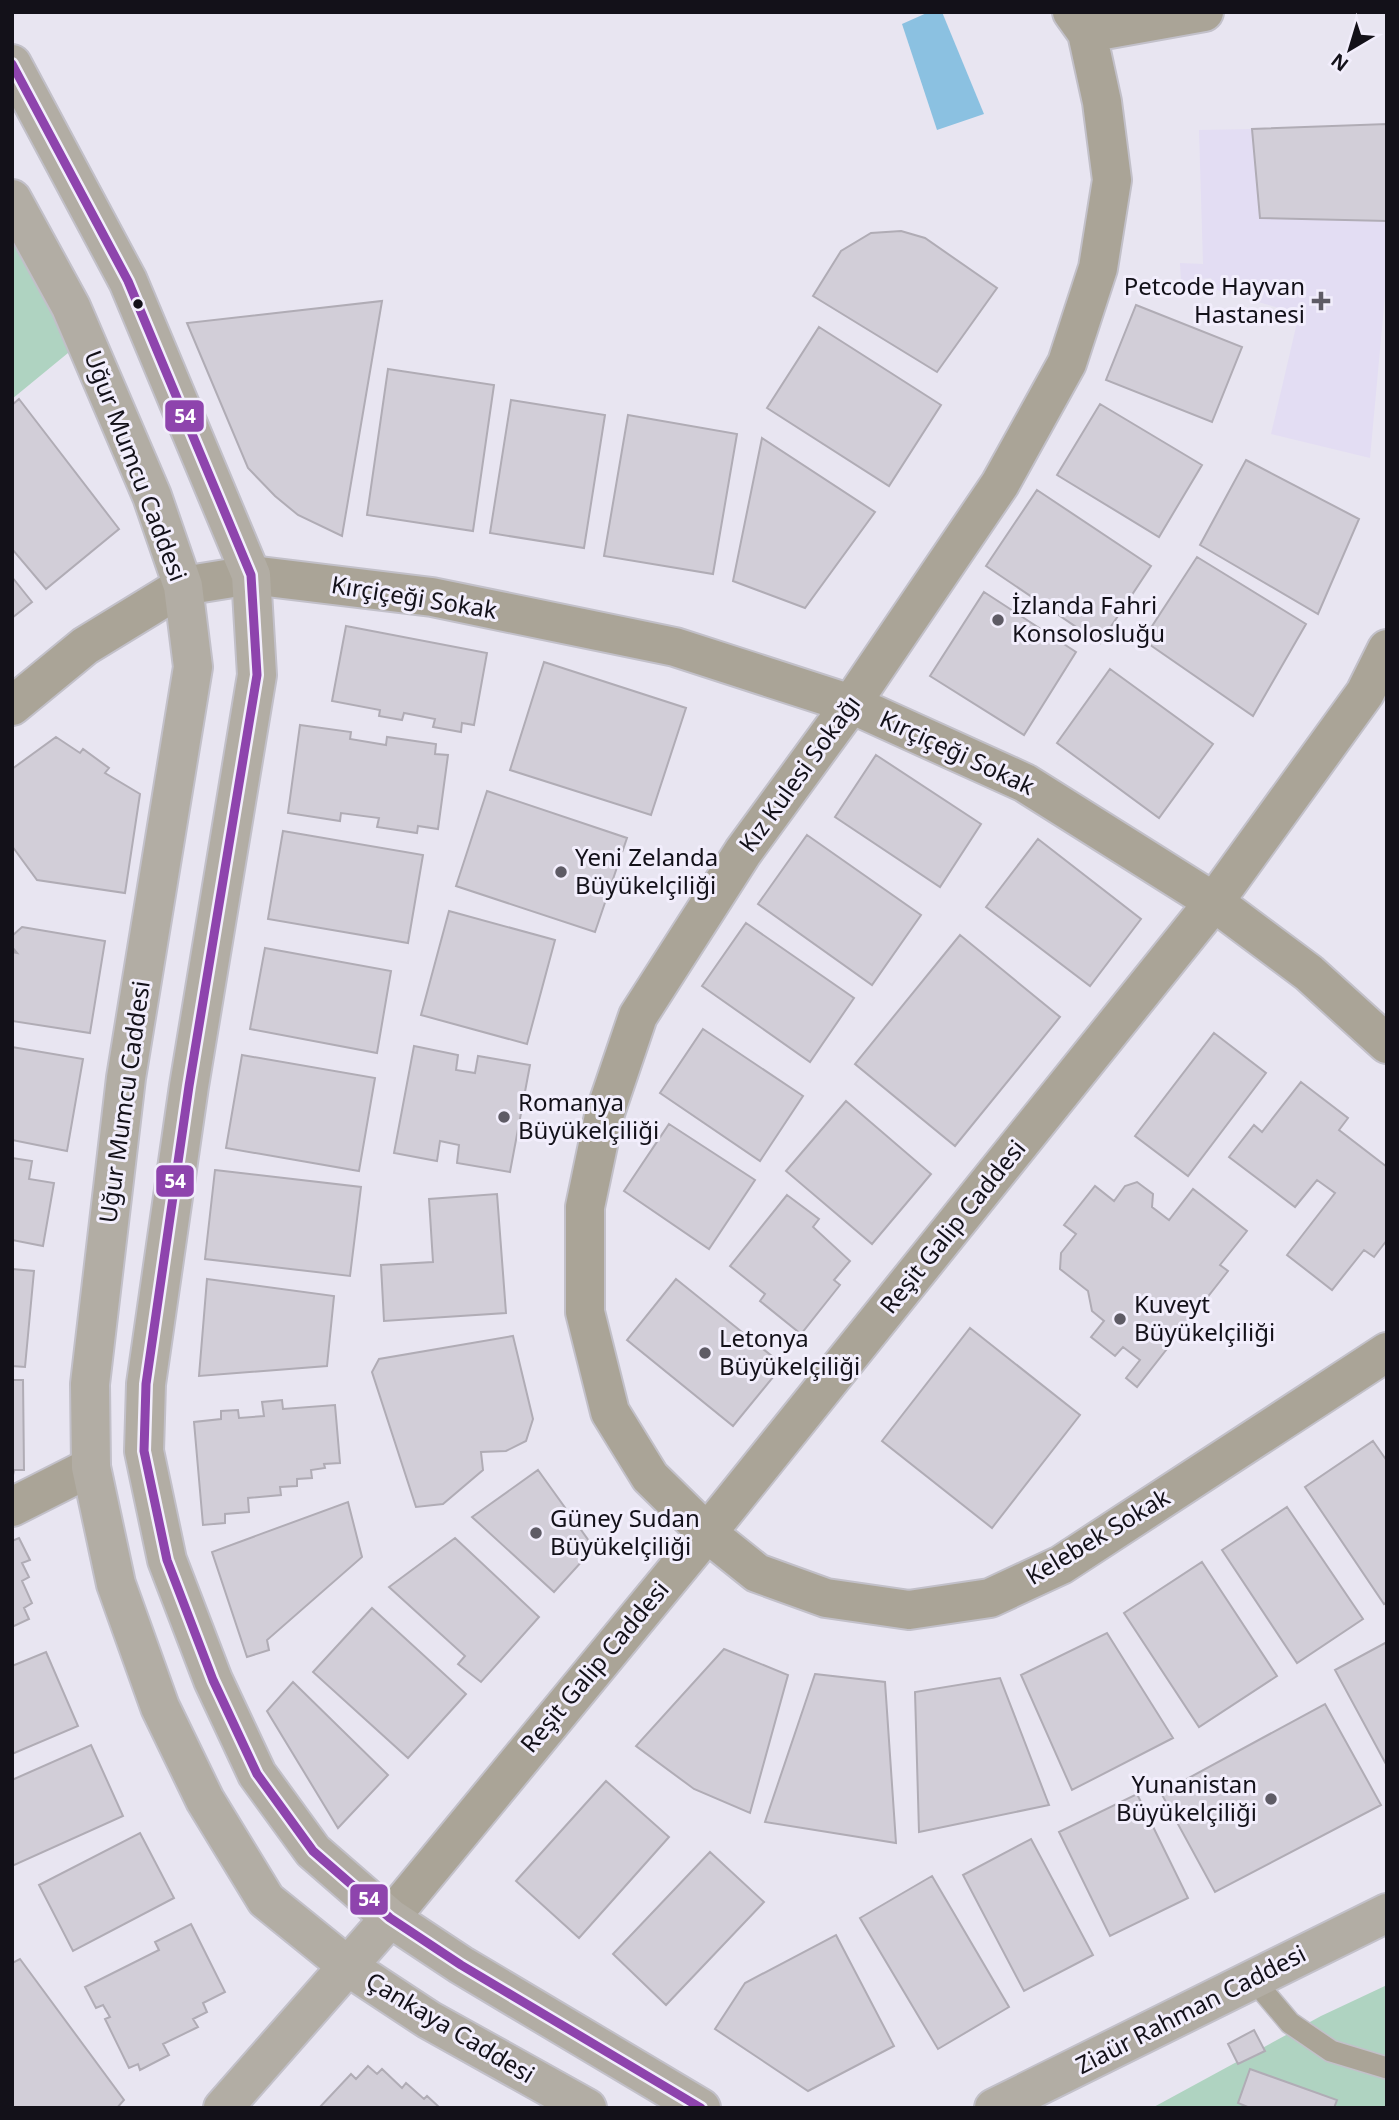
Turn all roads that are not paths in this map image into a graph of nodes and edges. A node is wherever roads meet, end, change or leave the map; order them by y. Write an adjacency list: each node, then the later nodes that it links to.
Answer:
1 (1204, 12): 2 (street)
2 (1079, 23): 8 (street, Kız Kulesi Sokağı)
3 (12, 64): 5 (main road)
4 (12, 199): 6 (main road, Uğur Mumcu Caddesi)
5 (251, 575): 6 (street, Kırçiçeği Sokak); 8 (street, Kırçiçeği Sokak); 17 (main road)
6 (183, 586): 9 (street); 13 (main road, Uğur Mumcu Caddesi)
7 (1387, 649): 10 (street, Reşit Galip Caddesi)
8 (851, 704): 10 (street, Kırçiçeği Sokak); 15 (street, Kız Kulesi Sokağı)
9 (12, 706)
10 (1214, 902): 11 (street, Kırçiçeği Sokak); 15 (street, Reşit Galip Caddesi)
11 (1387, 1044)
12 (1387, 1352): 15 (street, Kelebek Sokak)
13 (91, 1467): 14 (street); 18 (main road, Uğur Mumcu Caddesi)
14 (12, 1507)
15 (707, 1533): 17 (street, Reşit Galip Caddesi)
16 (1387, 1913): 19 (main road, Ziaür Rahman Caddesi)
17 (390, 1918): 18 (main road, Reşit Galip Caddesi); 24 (main road)
18 (350, 1968): 22 (main road, Reşit Galip Caddesi); 23 (main road, Çankaya Caddesi)
19 (1253, 1979): 20 (lane); 21 (main road, Ziaür Rahman Caddesi)
20 (1387, 2068)
21 (999, 2106)
22 (223, 2108)
23 (587, 2108)
24 (701, 2108)

